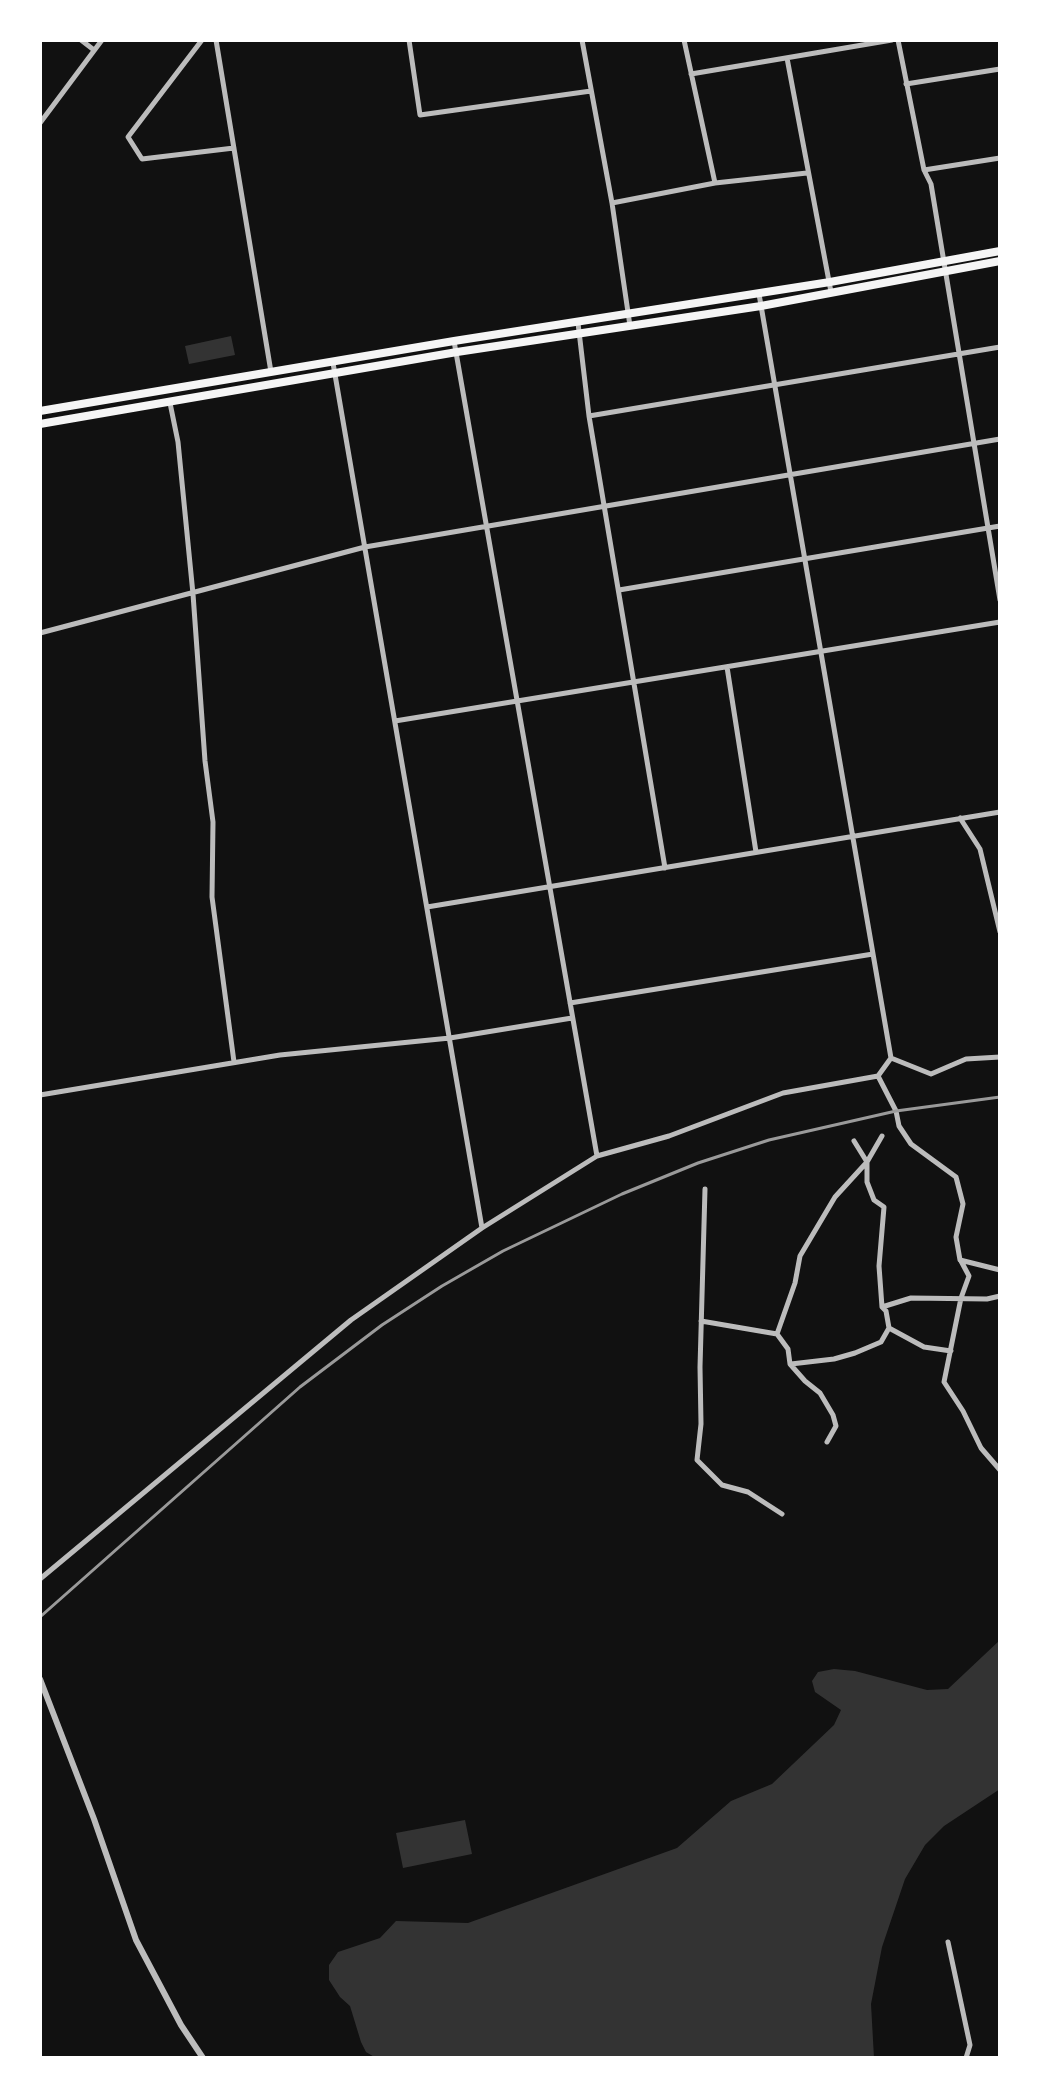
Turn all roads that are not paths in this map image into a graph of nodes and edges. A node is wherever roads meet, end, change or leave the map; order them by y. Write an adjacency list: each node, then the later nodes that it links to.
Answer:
1 (81, 40): 10 (street)
2 (102, 40): 10 (street)
3 (202, 40): 17 (street)
4 (216, 40): 17 (street)
5 (409, 40): 15 (street)
6 (582, 40): 15 (street)
7 (684, 40): 13 (street)
8 (892, 40): 11 (street)
9 (898, 40): 14 (street)
10 (94, 50): 16 (street)
11 (787, 58): 13 (street); 20 (street)
12 (1000, 69): 14 (street)
13 (691, 74): 21 (street)
14 (906, 84): 19 (street)
15 (591, 91): 22 (street)
16 (40, 123)
17 (234, 148): 38 (street)
18 (1000, 158): 19 (street)
19 (924, 170): 25 (street)
20 (807, 173): 21 (street); 26 (street)
21 (715, 183): 22 (street)
22 (612, 203): 29 (street)
23 (1000, 251): 25 (main road)
24 (1000, 261): 25 (main road)
25 (945, 265): 26 (main road); 36 (street)
26 (831, 287): 27 (main road); 28 (main road)
27 (759, 294): 28 (street); 29 (main road)
28 (761, 306): 31 (main road); 40 (street)
29 (628, 315): 30 (main road); 31 (street)
30 (578, 323): 32 (street); 33 (main road)
31 (630, 327): 32 (main road)
32 (580, 335): 35 (main road); 43 (street)
33 (454, 341): 35 (street); 37 (main road)
34 (1000, 347): 36 (street)
35 (457, 352): 39 (main road); 50 (street)
36 (960, 354): 40 (street); 46 (street)
37 (333, 363): 38 (main road); 39 (street)
38 (271, 373): 42 (main road)
39 (335, 375): 41 (main road); 52 (street)
40 (775, 385): 43 (street); 47 (street)
41 (170, 403): 44 (main road); 55 (street)
42 (40, 411)
43 (589, 416): 48 (street)
44 (40, 424)
45 (1000, 439): 46 (street)
46 (974, 443): 47 (street); 51 (street)
47 (790, 475): 48 (street); 53 (street)
48 (605, 506): 50 (street); 54 (street)
49 (1000, 526): 51 (street)
50 (486, 527): 52 (street); 62 (street)
51 (988, 528): 53 (street); 56 (street)
52 (365, 547): 55 (street); 63 (street)
53 (805, 559): 54 (street); 59 (street)
54 (619, 590): 61 (street)
55 (193, 594): 58 (street); 79 (street)
56 (1000, 600)
57 (1000, 622): 59 (street)
58 (40, 633)
59 (821, 652): 60 (street); 66 (street)
60 (727, 667): 61 (street); 67 (street)
61 (634, 682): 62 (street); 68 (street)
62 (517, 701): 63 (street); 69 (street)
63 (395, 721): 70 (street)
64 (1000, 812): 65 (street)
65 (960, 818): 66 (street); 71 (street)
66 (853, 836): 67 (street); 73 (street)
67 (756, 852): 68 (street)
68 (665, 868): 69 (street)
69 (549, 886): 70 (street); 74 (street)
70 (427, 907): 76 (street)
71 (998, 916): 72 (street)
72 (1000, 932)
73 (873, 954): 74 (street); 78 (street)
74 (570, 1003): 75 (street)
75 (572, 1018): 76 (street); 84 (street)
76 (450, 1038): 79 (street); 87 (street)
77 (1000, 1057): 78 (street)
78 (891, 1058): 80 (street)
79 (234, 1062): 81 (street)
80 (878, 1076): 84 (street); 88 (street)
81 (40, 1095)
82 (882, 1136): 85 (street)
83 (854, 1141): 85 (street)
84 (597, 1156): 87 (street)
85 (867, 1162): 92 (street); 95 (street)
86 (705, 1189): 93 (street)
87 (482, 1228): 101 (street)
88 (960, 1260): 89 (street); 91 (street)
89 (1000, 1270)
90 (1000, 1296): 91 (street)
91 (961, 1298): 92 (street); 96 (street)
92 (882, 1307): 94 (street)
93 (701, 1321): 95 (street); 100 (street)
94 (889, 1328): 96 (street); 97 (street)
95 (777, 1334): 97 (street)
96 (951, 1351): 99 (street)
97 (790, 1364): 98 (street)
98 (827, 1442)
99 (1000, 1470)
100 (782, 1514)
101 (40, 1579)
102 (40, 1679): 104 (street)
103 (948, 1942): 105 (street)
104 (203, 2058)
105 (966, 2058)

